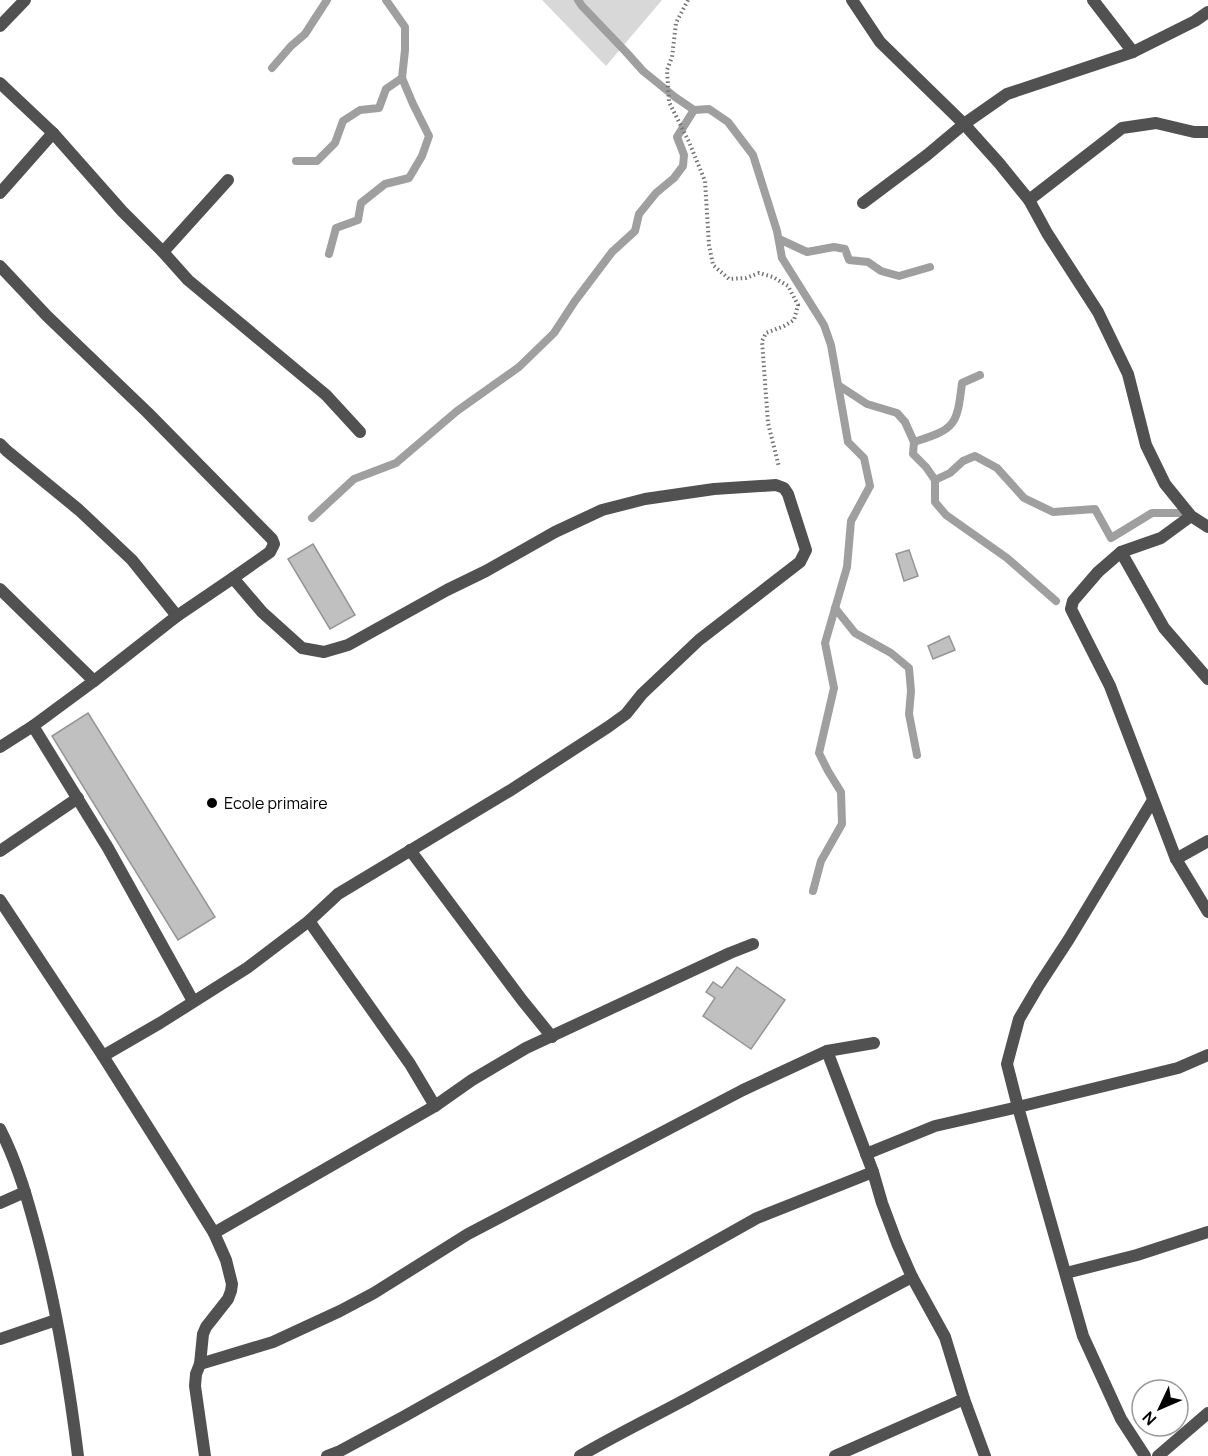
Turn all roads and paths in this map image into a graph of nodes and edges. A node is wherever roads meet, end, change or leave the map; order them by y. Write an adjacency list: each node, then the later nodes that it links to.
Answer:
1 (25, 0): 6 (street)
2 (688, 0): 20 (path)
3 (852, 0): 9 (street)
4 (1093, 0): 7 (street)
5 (1208, 12): 7 (street)
6 (0, 26)
7 (1132, 52): 9 (street)
8 (0, 83): 11 (street)
9 (964, 124): 14 (street); 15 (street)
10 (1208, 132): 14 (street)
11 (53, 133): 13 (street); 16 (street)
12 (228, 180): 16 (street)
13 (0, 193)
14 (1029, 200): 21 (street)
15 (863, 202)
16 (163, 252): 18 (street)
17 (0, 266): 24 (street)
18 (360, 432)
19 (0, 444): 26 (street)
20 (784, 488): 24 (street); 34 (street)
21 (1191, 516): 22 (street); 23 (street)
22 (1208, 527)
23 (1121, 552): 27 (street); 32 (street)
24 (233, 579): 26 (street)
25 (0, 589): 28 (street)
26 (177, 616): 28 (street)
27 (1208, 679)
28 (94, 681): 29 (street)
29 (33, 726): 30 (street); 31 (street)
30 (0, 747)
31 (78, 798): 35 (street); 41 (street)
32 (1153, 800): 36 (street); 48 (street)
33 (1208, 841): 36 (street)
34 (410, 850): 39 (street); 42 (street)
35 (0, 852)
36 (1176, 859): 38 (street)
37 (0, 900): 46 (street)
38 (1208, 912)
39 (309, 921): 41 (street); 47 (street)
40 (753, 944): 42 (street)
41 (193, 1001): 46 (street)
42 (552, 1037): 47 (street)
43 (874, 1043): 44 (street)
44 (827, 1051): 50 (street); 60 (street)
45 (1208, 1055): 48 (street)
46 (103, 1056): 55 (street)
47 (435, 1106): 55 (street)
48 (1018, 1107): 50 (street); 56 (street)
49 (0, 1129): 52 (street)
50 (866, 1154): 51 (street)
51 (873, 1172): 57 (street); 65 (street)
52 (25, 1192): 53 (street); 58 (street)
53 (0, 1203)
54 (1208, 1232): 56 (street)
55 (214, 1233): 60 (street)
56 (1066, 1273): 69 (street)
57 (912, 1277): 61 (street); 66 (street)
58 (56, 1320): 59 (street); 63 (street)
59 (0, 1339)
60 (200, 1364): 64 (street)
61 (964, 1400): 67 (street); 68 (street)
62 (1208, 1413): 70 (street)
63 (78, 1456)
64 (205, 1456)
65 (327, 1456)
66 (580, 1456)
67 (835, 1456)
68 (984, 1456)
69 (1145, 1456)
70 (1158, 1456)

